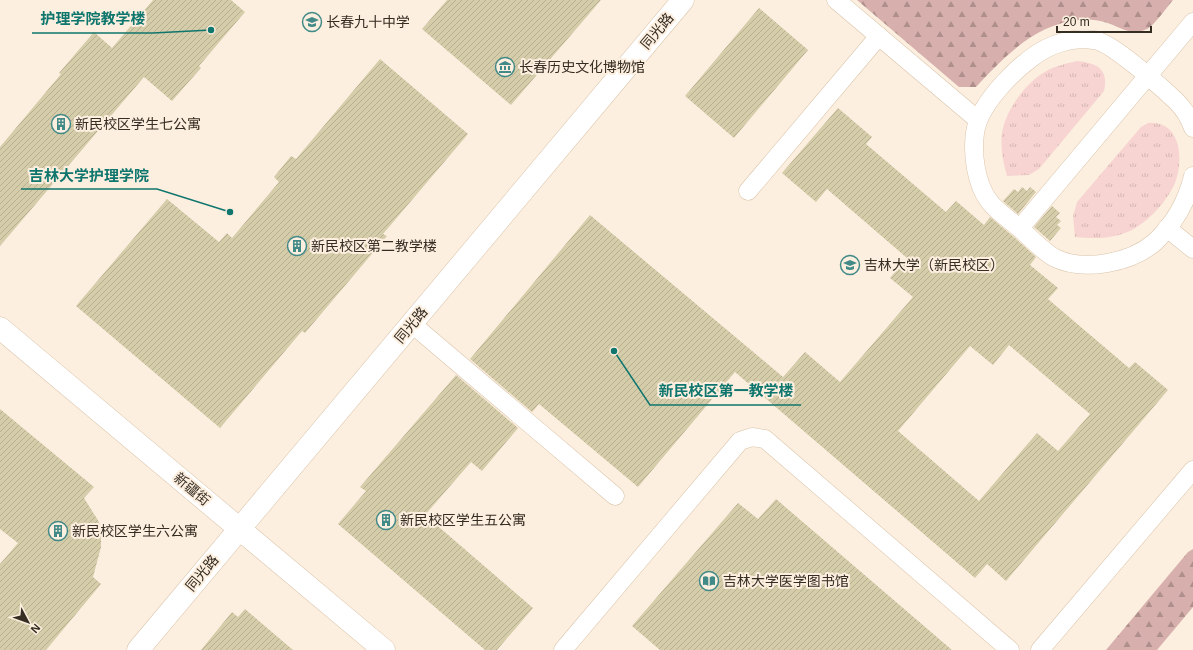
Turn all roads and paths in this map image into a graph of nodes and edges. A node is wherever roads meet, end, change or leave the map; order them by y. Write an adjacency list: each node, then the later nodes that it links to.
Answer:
1 (684, 0): 13 (street, 同光路)
2 (836, 0): 4 (lane)
3 (1193, 22): 5 (lane)
4 (879, 36): 6 (lane); 9 (lane)
5 (1147, 76): 6 (lane); 7 (lane); 10 (lane)
6 (978, 120): 10 (lane)
7 (1193, 128)
8 (1193, 176): 11 (lane)
9 (748, 191)
10 (1020, 228): 11 (lane)
11 (1167, 228): 12 (lane)
12 (1193, 249)
13 (412, 324): 16 (lane); 17 (street, 同光路)
14 (0, 328): 17 (street, 新疆街)
15 (1193, 470): 22 (lane)
16 (615, 496)
17 (240, 529): 18 (street, 同光路); 19 (street, 新疆街)
18 (138, 650)
19 (384, 650)
20 (563, 650): 21 (lane)
21 (1010, 650)
22 (1040, 650)

